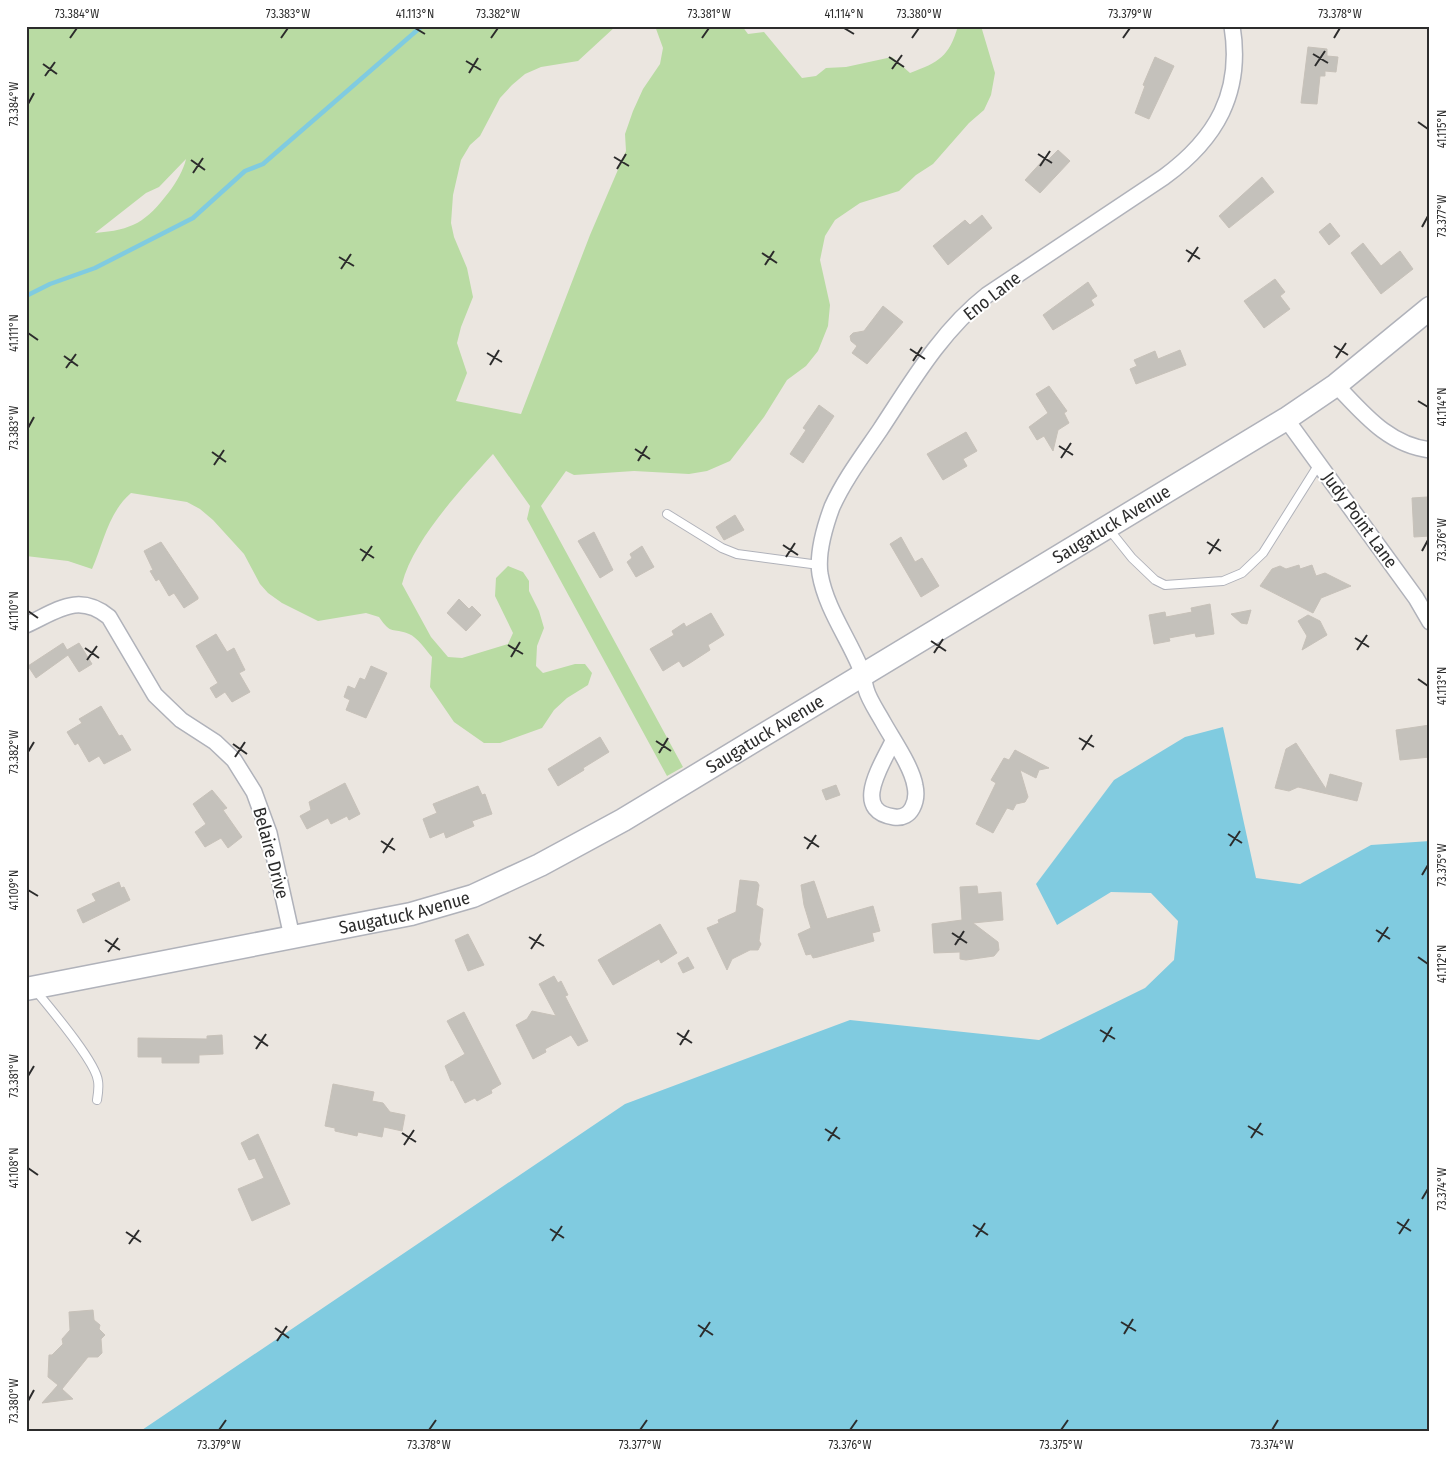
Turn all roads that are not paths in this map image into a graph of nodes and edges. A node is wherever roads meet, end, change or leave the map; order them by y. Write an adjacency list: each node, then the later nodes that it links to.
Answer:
1 (1232, 26): 9 (street, Eno Lane)
2 (1430, 308): 3 (main road, Saugatuck Avenue)
3 (1336, 385): 4 (main road, Saugatuck Avenue); 5 (street)
4 (1286, 419): 6 (street, Judy Point Lane); 8 (main road, Saugatuck Avenue)
5 (1430, 450)
6 (1319, 464): 8 (lane); 10 (street, Judy Point Lane)
7 (667, 514): 9 (lane)
8 (1108, 528): 12 (main road, Saugatuck Avenue)
9 (819, 565): 12 (street, Eno Lane)
10 (1430, 622)
11 (26, 625): 14 (street, Belaire Drive)
12 (863, 675): 13 (street, Eno Lane); 14 (main road, Saugatuck Avenue)
13 (894, 741): 13 (street, Eno Lane)
14 (292, 937): 15 (main road, Saugatuck Avenue)
15 (30, 988): 16 (lane)
16 (97, 1100)

